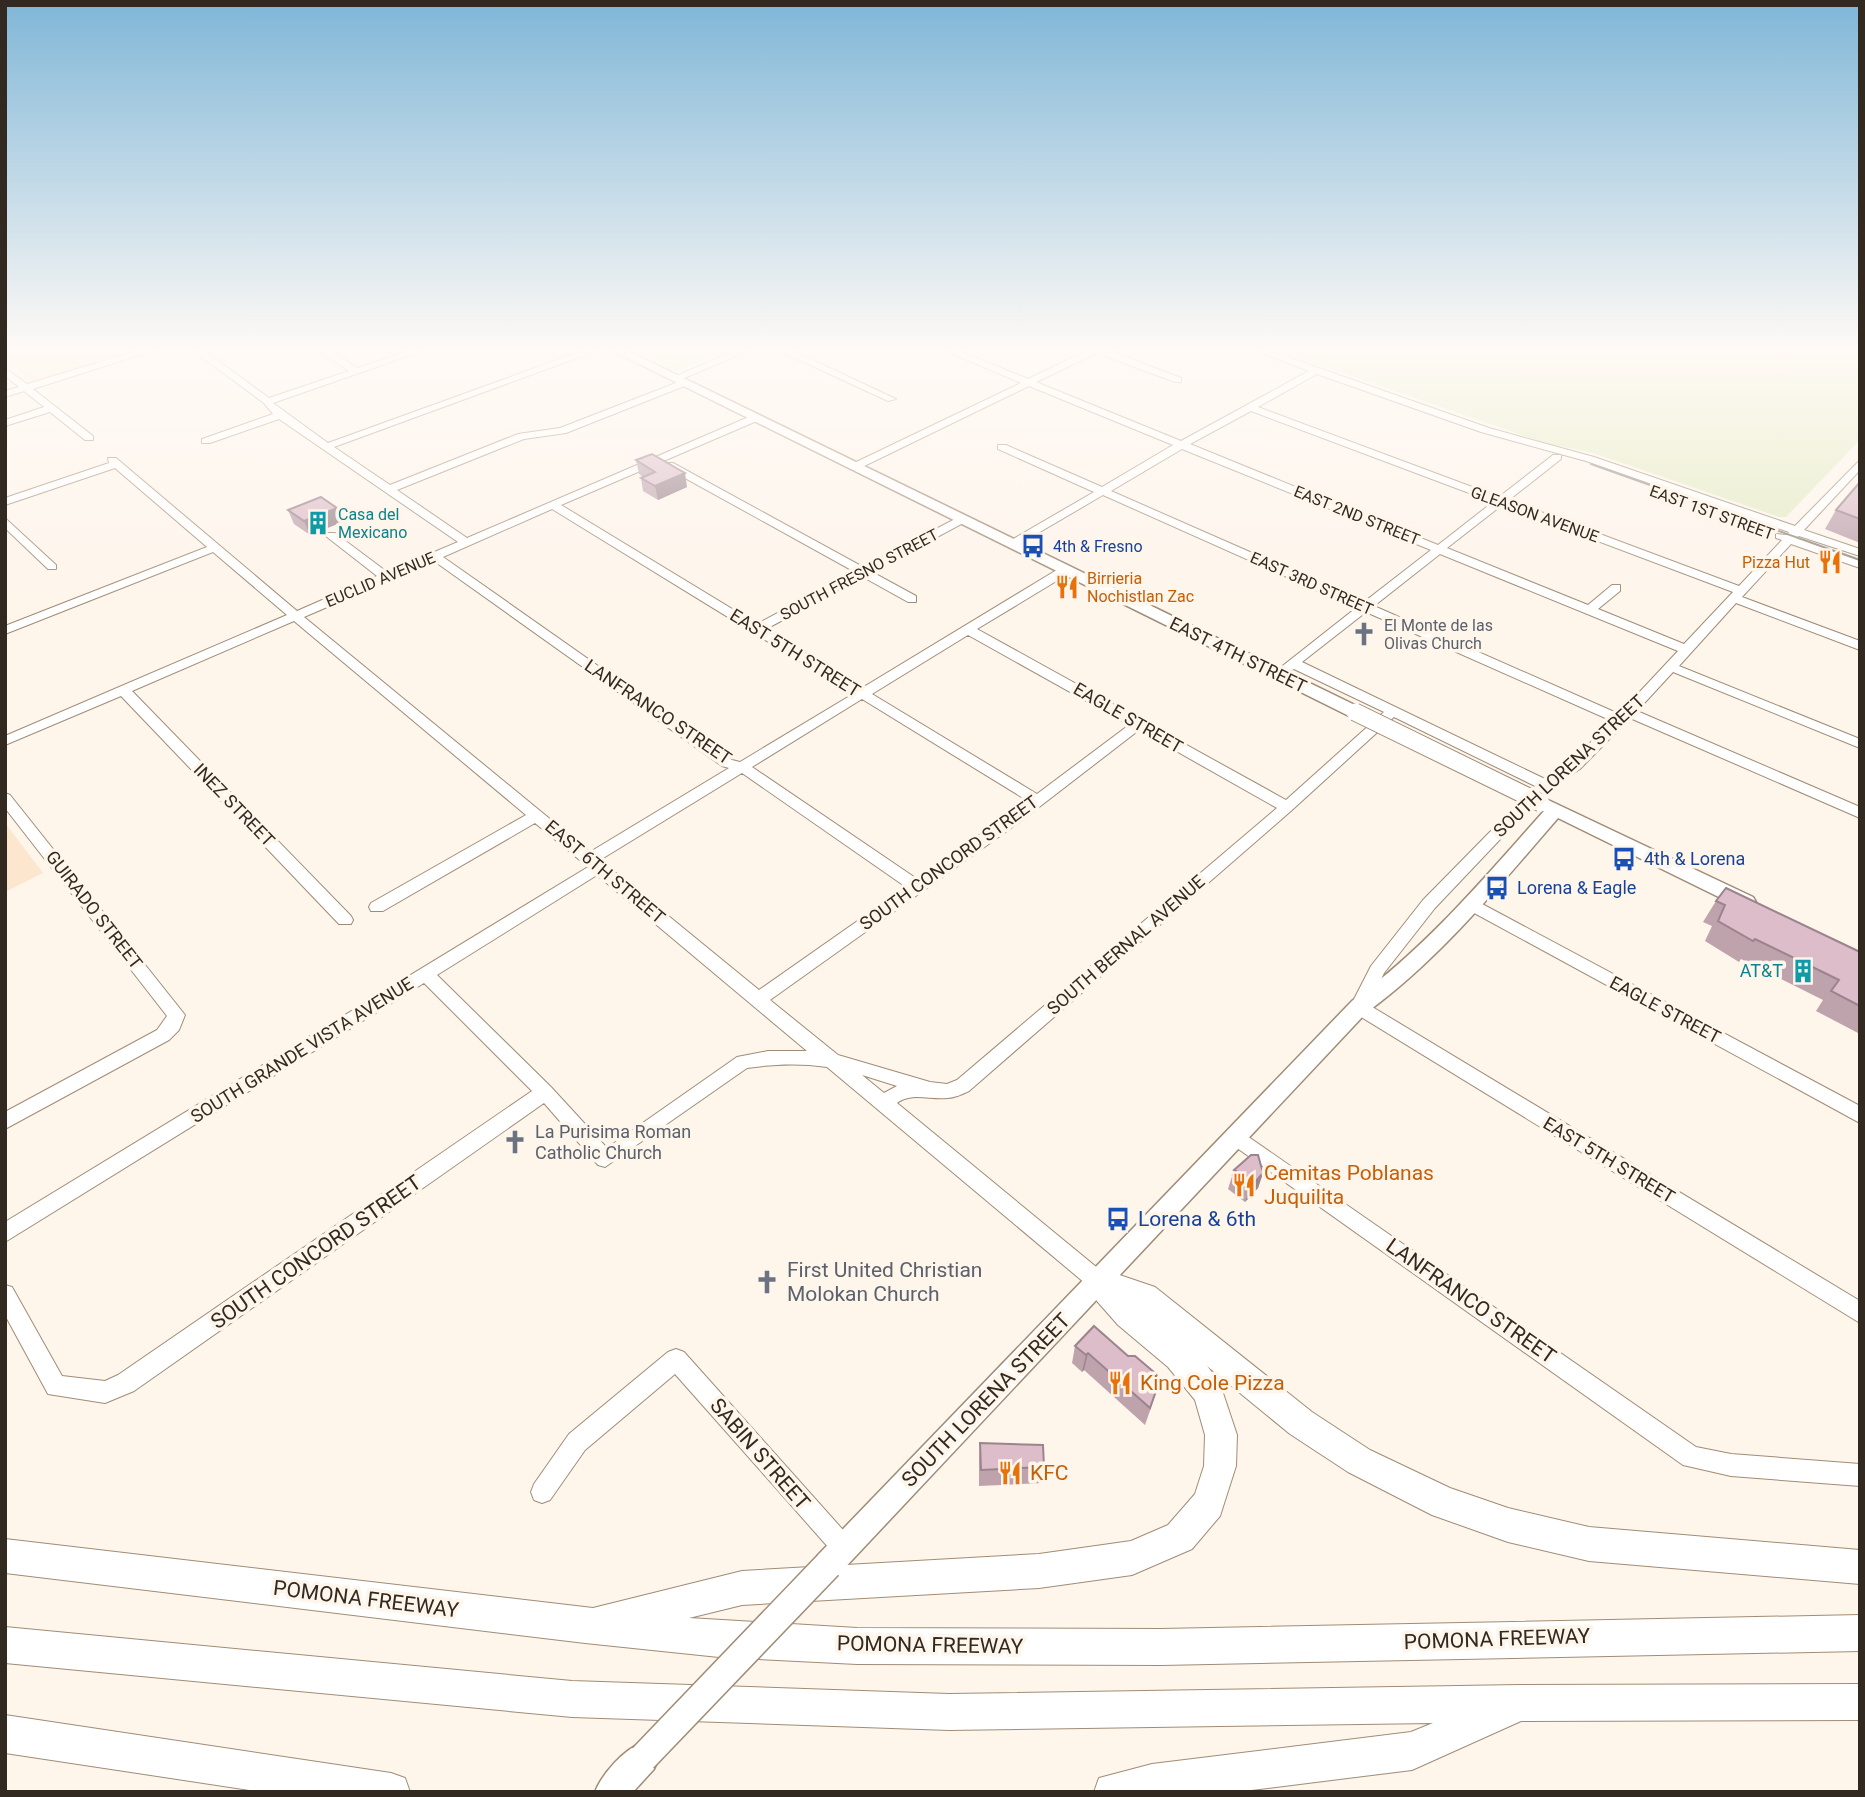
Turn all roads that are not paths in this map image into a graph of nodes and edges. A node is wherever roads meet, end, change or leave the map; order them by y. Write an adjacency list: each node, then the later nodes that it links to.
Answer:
1 (84, 434): 14 (street)
2 (226, 434): 15 (street)
3 (308, 434): 17 (street)
4 (363, 434): 17 (street)
5 (539, 434): 23 (street)
6 (717, 434): 20 (street, EUCLID AVENUE)
7 (787, 434): 22 (main road, EAST 4TH STREET)
8 (923, 434): 22 (street)
9 (1154, 434): 16 (street, EAST 2ND STREET)
10 (1201, 434): 16 (street)
11 (1321, 434): 25 (street, GLEASON AVENUE)
12 (1495, 434): 19 (street, EAST 1ST STREET)
13 (1499, 434): 31 (street, EAST 1ST STREET)
14 (89, 438)
15 (206, 441)
16 (1181, 445): 24 (street); 34 (street, EAST 2ND STREET)
17 (327, 447): 23 (street)
18 (1002, 447): 24 (street, EAST 3RD STREET)
19 (1557, 457): 25 (street); 31 (street, EAST 1ST STREET)
20 (658, 459): 27 (street, EUCLID AVENUE); 41 (street)
21 (1860, 463): 31 (street, SOUTH LORENA STREET)
22 (854, 467): 28 (main road, EAST 4TH STREET)
23 (390, 489): 32 (street)
24 (1104, 492): 33 (street); 46 (street, EAST 3RD STREET)
25 (1499, 501): 34 (street); 44 (street, GLEASON AVENUE)
26 (5, 502): 35 (street, EAST 6TH STREET)
27 (553, 505): 32 (street, EUCLID AVENUE); 49 (street, EAST 5TH STREET)
28 (961, 520): 33 (main road, EAST 4TH STREET); 41 (street, SOUTH FRESNO STREET)
29 (5, 521): 39 (street)
30 (331, 535): 42 (street)
31 (1793, 535): 36 (street, EAST 1ST STREET); 38 (street, EAST 1ST STREET); 44 (street, SOUTH LORENA STREET)
32 (466, 542): 37 (street, EUCLID AVENUE)
33 (1012, 544): 40 (main road, EAST 4TH STREET)
34 (1439, 547): 46 (street); 47 (street, EAST 2ND STREET)
35 (214, 548): 48 (street, EAST 6TH STREET); 51 (street)
36 (1860, 553)
37 (435, 556): 42 (street, EUCLID AVENUE); 64 (street, LANFRANCO STREET)
38 (1860, 565)
39 (52, 567)
40 (1064, 571): 50 (street, SOUTH GRANDE VISTA AVENUE); 56 (main road, EAST 4TH STREET)
41 (862, 572): 45 (street); 49 (street, SOUTH FRESNO STREET)
42 (386, 577): 48 (street, EUCLID AVENUE)
43 (1616, 588): 47 (street)
44 (1738, 595): 52 (street, GLEASON AVENUE); 53 (street, SOUTH LORENA STREET)
45 (912, 599)
46 (1365, 607): 54 (street); 60 (street, EAST 3RD STREET)
47 (1590, 610): 53 (street, EAST 2ND STREET)
48 (295, 615): 57 (street, EUCLID AVENUE); 70 (street, EAST 6TH STREET)
49 (757, 629): 58 (street, EAST 5TH STREET)
50 (969, 629): 58 (street, SOUTH GRANDE VISTA AVENUE); 61 (street, EAGLE STREET)
51 (5, 630)
52 (1860, 646)
53 (1687, 650): 55 (street, SOUTH LORENA STREET)
54 (1293, 663): 56 (street); 59 (street, EAST 4TH STREET)
55 (1671, 667): 60 (street, SOUTH LORENA STREET); 63 (street)
56 (1278, 675): 66 (main road, EAST 4TH STREET, bridge)
57 (123, 690): 62 (street, EUCLID AVENUE); 76 (street, INEZ STREET)
58 (863, 695): 64 (street, SOUTH GRANDE VISTA AVENUE); 67 (street, EAST 5TH STREET)
59 (1393, 711): 66 (street, EAST 4TH STREET); 68 (street, SOUTH BERNAL AVENUE)
60 (1625, 716): 66 (street, SOUTH LORENA STREET); 69 (street, EAST 3RD STREET)
61 (1137, 725): 67 (street, SOUTH CONCORD STREET); 68 (street, EAGLE STREET)
62 (5, 741)
63 (1860, 744)
64 (743, 767): 71 (street, SOUTH GRANDE VISTA AVENUE); 72 (street, LANFRANCO STREET)
65 (5, 798): 85 (street, GUIRADO STREET)
66 (1547, 799): 73 (main road, SOUTH LORENA STREET); 75 (main road, EAST 4TH STREET); 79 (street, SOUTH LORENA STREET)
67 (1037, 800): 72 (street, SOUTH CONCORD STREET)
68 (1287, 807): 81 (street, SOUTH BERNAL AVENUE)
69 (1860, 813)
70 (537, 815): 71 (street, EAST 6TH STREET); 74 (street)
71 (594, 863): 77 (street, SOUTH GRANDE VISTA AVENUE); 78 (street, EAST 6TH STREET)
72 (918, 887): 78 (street, SOUTH CONCORD STREET)
73 (1471, 904): 79 (main road, SOUTH LORENA STREET); 84 (street, EAGLE STREET)
74 (377, 907)
75 (1765, 911)
76 (345, 920)
77 (425, 974): 82 (street); 87 (street, SOUTH GRANDE VISTA AVENUE)
78 (759, 999): 80 (street, EAST 6TH STREET)
79 (1359, 1007): 86 (main road, SOUTH LORENA STREET); 90 (street, EAST 5TH STREET)
80 (829, 1059): 81 (street, SOUTH BERNAL AVENUE); 82 (street); 83 (street, EAST 6TH STREET)
81 (930, 1089): 83 (street)
82 (545, 1092): 89 (street, SOUTH CONCORD STREET)
83 (883, 1103): 88 (street, EAST 6TH STREET)
84 (1860, 1115)
85 (5, 1121)
86 (1237, 1137): 88 (main road, SOUTH LORENA STREET); 91 (street, LANFRANCO STREET)
87 (5, 1233)
88 (1099, 1283): 94 (main road, SOUTH LORENA STREET); 95 (highway); 96 (highway)
89 (5, 1294)
90 (1860, 1313)
91 (1860, 1475)
92 (541, 1492): 94 (street, SABIN STREET)
93 (5, 1556): 96 (highway, POMONA FREEWAY)
94 (836, 1557): 102 (main road, SOUTH LORENA STREET, bridge)
95 (1860, 1567)
96 (585, 1625): 97 (highway, POMONA FREEWAY)
97 (1860, 1633)
98 (5, 1645): 100 (highway)
99 (1860, 1702): 100 (highway)
100 (1520, 1703): 105 (highway)
101 (5, 1734): 103 (highway)
102 (643, 1758): 104 (main road, SOUTH LORENA STREET)
103 (391, 1792)
104 (611, 1792)
105 (1113, 1792)

